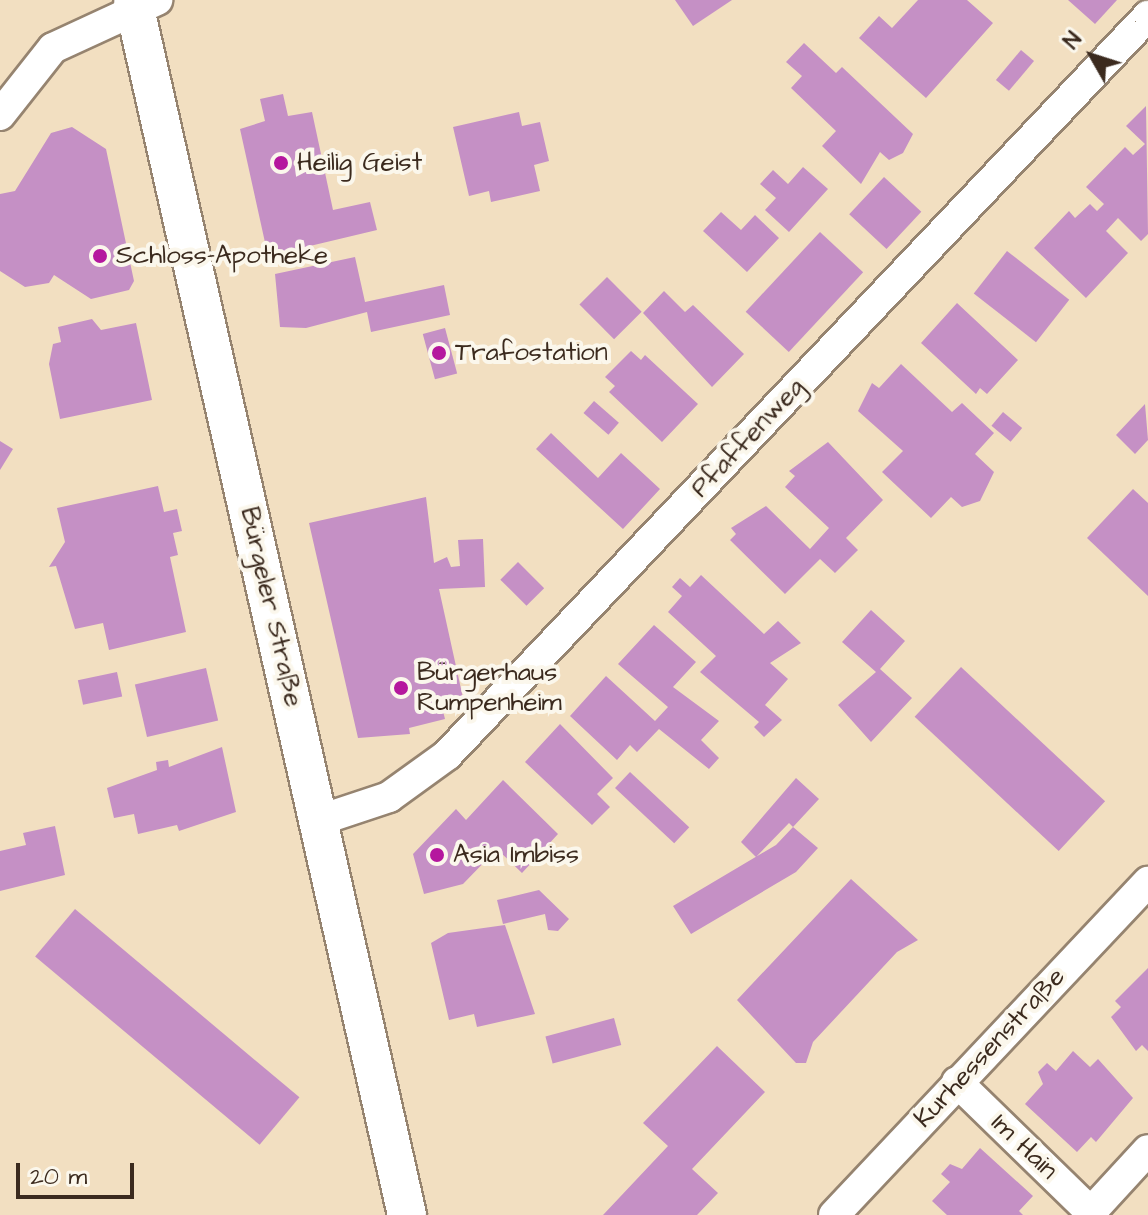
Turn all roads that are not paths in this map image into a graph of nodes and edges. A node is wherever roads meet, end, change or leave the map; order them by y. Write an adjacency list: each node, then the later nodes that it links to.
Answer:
1 (142, 2): 3 (street); 4 (street, Bürgeler Straße)
2 (1148, 16): 4 (street, Pfaffenweg)
3 (0, 115)
4 (320, 820): 9 (street, Bürgeler Straße)
5 (1148, 882): 6 (street, Kurhessenstraße)
6 (957, 1082): 8 (street, Im Hain); 10 (street, Kurhessenstraße)
7 (1148, 1150): 8 (street, Im Hain)
8 (1092, 1214)
9 (407, 1215)
10 (834, 1215)

